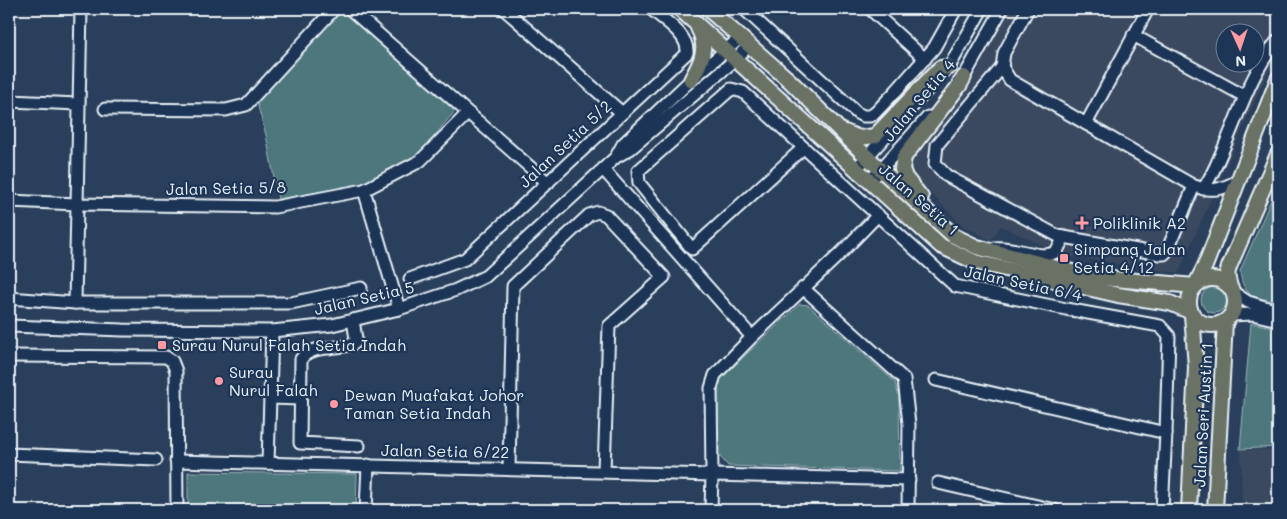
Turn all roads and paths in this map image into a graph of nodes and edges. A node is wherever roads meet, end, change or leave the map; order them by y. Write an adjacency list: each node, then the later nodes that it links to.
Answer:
1 (81, 9): 29 (street)
2 (334, 9): 30 (street)
3 (350, 9): 31 (street)
4 (504, 9): 32 (street)
5 (651, 9): 32 (street, Jalan Setia 5/2)
6 (680, 9): 15 (main road, Jalan Setia 1)
7 (708, 9): 18 (main road, Jalan Setia 1)
8 (744, 9): 20 (street)
9 (870, 9): 20 (street)
10 (956, 9): 20 (street)
11 (982, 9): 21 (street, Jalan Setia 4)
12 (1002, 9): 23 (street, Jalan Setia 4)
13 (1028, 9): 22 (street)
14 (1148, 9): 16 (street)
15 (695, 22): 19 (main road, Jalan Setia 1); 25 (main road)
16 (1134, 35): 27 (street); 33 (street)
17 (1278, 40): 27 (street)
18 (744, 42): 19 (street, Jalan Setia 5); 26 (main road, Jalan Setia 1)
19 (731, 55): 25 (street, Jalan Setia 5); 36 (street, Jalan Setia 5); 38 (main road, Jalan Setia 1)
20 (925, 59)
21 (948, 67): 26 (main road); 37 (street, Jalan Setia 4)
22 (1002, 68): 33 (street); 50 (street)
23 (964, 77): 40 (street, Jalan Setia 4); 49 (main road)
24 (1278, 79): 42 (main road)
25 (691, 80): 36 (street, Jalan Setia 5)
26 (790, 81): 37 (main road, Jalan Setia 1)
27 (1244, 96): 44 (street)
28 (9, 100): 29 (street)
29 (78, 104): 47 (street)
30 (106, 109)
31 (468, 113): 43 (street); 45 (street, Jalan Setia 5/8)
32 (622, 113): 43 (street, Jalan Setia 5/2)
33 (1086, 124): 44 (street)
34 (803, 148): 34 (street, Jalan Setia 6/4); 48 (street, Jalan Setia 6/4)
35 (1278, 154): 56 (main road)
36 (616, 157): 39 (street, Jalan Setia 5)
37 (867, 158): 38 (street, Jalan Setia 4); 40 (main road, Jalan Setia 1)
38 (857, 168): 41 (main road, Jalan Setia 1)
39 (603, 169): 59 (street, Jalan Setia 5); 67 (street)
40 (880, 170): 41 (street, Jalan Setia 4); 49 (main road, Jalan Setia 1)
41 (870, 181): 61 (main road, Jalan Setia 1)
42 (1238, 181): 44 (street); 53 (main road)
43 (548, 183): 52 (street, Jalan Setia 5/2)
44 (1203, 188): 50 (street)
45 (364, 190): 47 (street, Jalan Setia 5/8); 59 (street)
46 (9, 201): 47 (street, Jalan Setia 5/8)
47 (77, 204): 58 (street)
48 (878, 215): 55 (street); 72 (street, Jalan Setia 6/4)
49 (954, 236): 51 (main road, Jalan Setia 1)
50 (1064, 237): 51 (street)
51 (989, 250): 53 (main road, Jalan Setia 1)
52 (410, 279)
53 (1195, 286): 56 (main road); 61 (main road)
54 (361, 288): 58 (street)
55 (803, 288): 67 (street); 82 (street)
56 (1231, 290): 60 (street); 62 (main road)
57 (9, 298): 58 (street)
58 (75, 302)
59 (399, 309): 63 (street, Jalan Setia 5)
60 (1278, 311)
61 (1191, 313): 62 (main road); 90 (main road, Jalan Seri Austin 1)
62 (1228, 318): 64 (street); 91 (main road, Jalan Seri Austin 1)
63 (353, 320): 66 (street, Jalan Setia 5); 71 (street)
64 (1278, 320)
65 (9, 326): 66 (street, Jalan Setia 5)
66 (272, 331): 70 (street)
67 (752, 337): 81 (street)
68 (9, 356): 76 (street)
69 (936, 380): 72 (street)
70 (270, 398): 71 (street); 77 (street)
71 (300, 399): 73 (street)
72 (1166, 432): 89 (street, Jalan Setia 6/4)
73 (359, 446)
74 (9, 454): 75 (street)
75 (156, 460)
76 (176, 461): 77 (street, Jalan Setia 6/22); 84 (street)
77 (268, 463): 78 (street, Jalan Setia 6/22)
78 (368, 465): 79 (street, Jalan Setia 6/22); 85 (street)
79 (509, 469): 80 (street, Jalan Setia 6/22); 80 (street)
80 (604, 471): 81 (street, Jalan Setia 6/22)
81 (712, 474): 82 (street, Jalan Setia 6/22); 86 (street)
82 (909, 480): 87 (street)
83 (938, 483): 88 (street)
84 (177, 510)
85 (366, 510)
86 (711, 510)
87 (908, 510)
88 (1055, 510)
89 (1162, 510)
90 (1189, 510)
91 (1215, 510)

